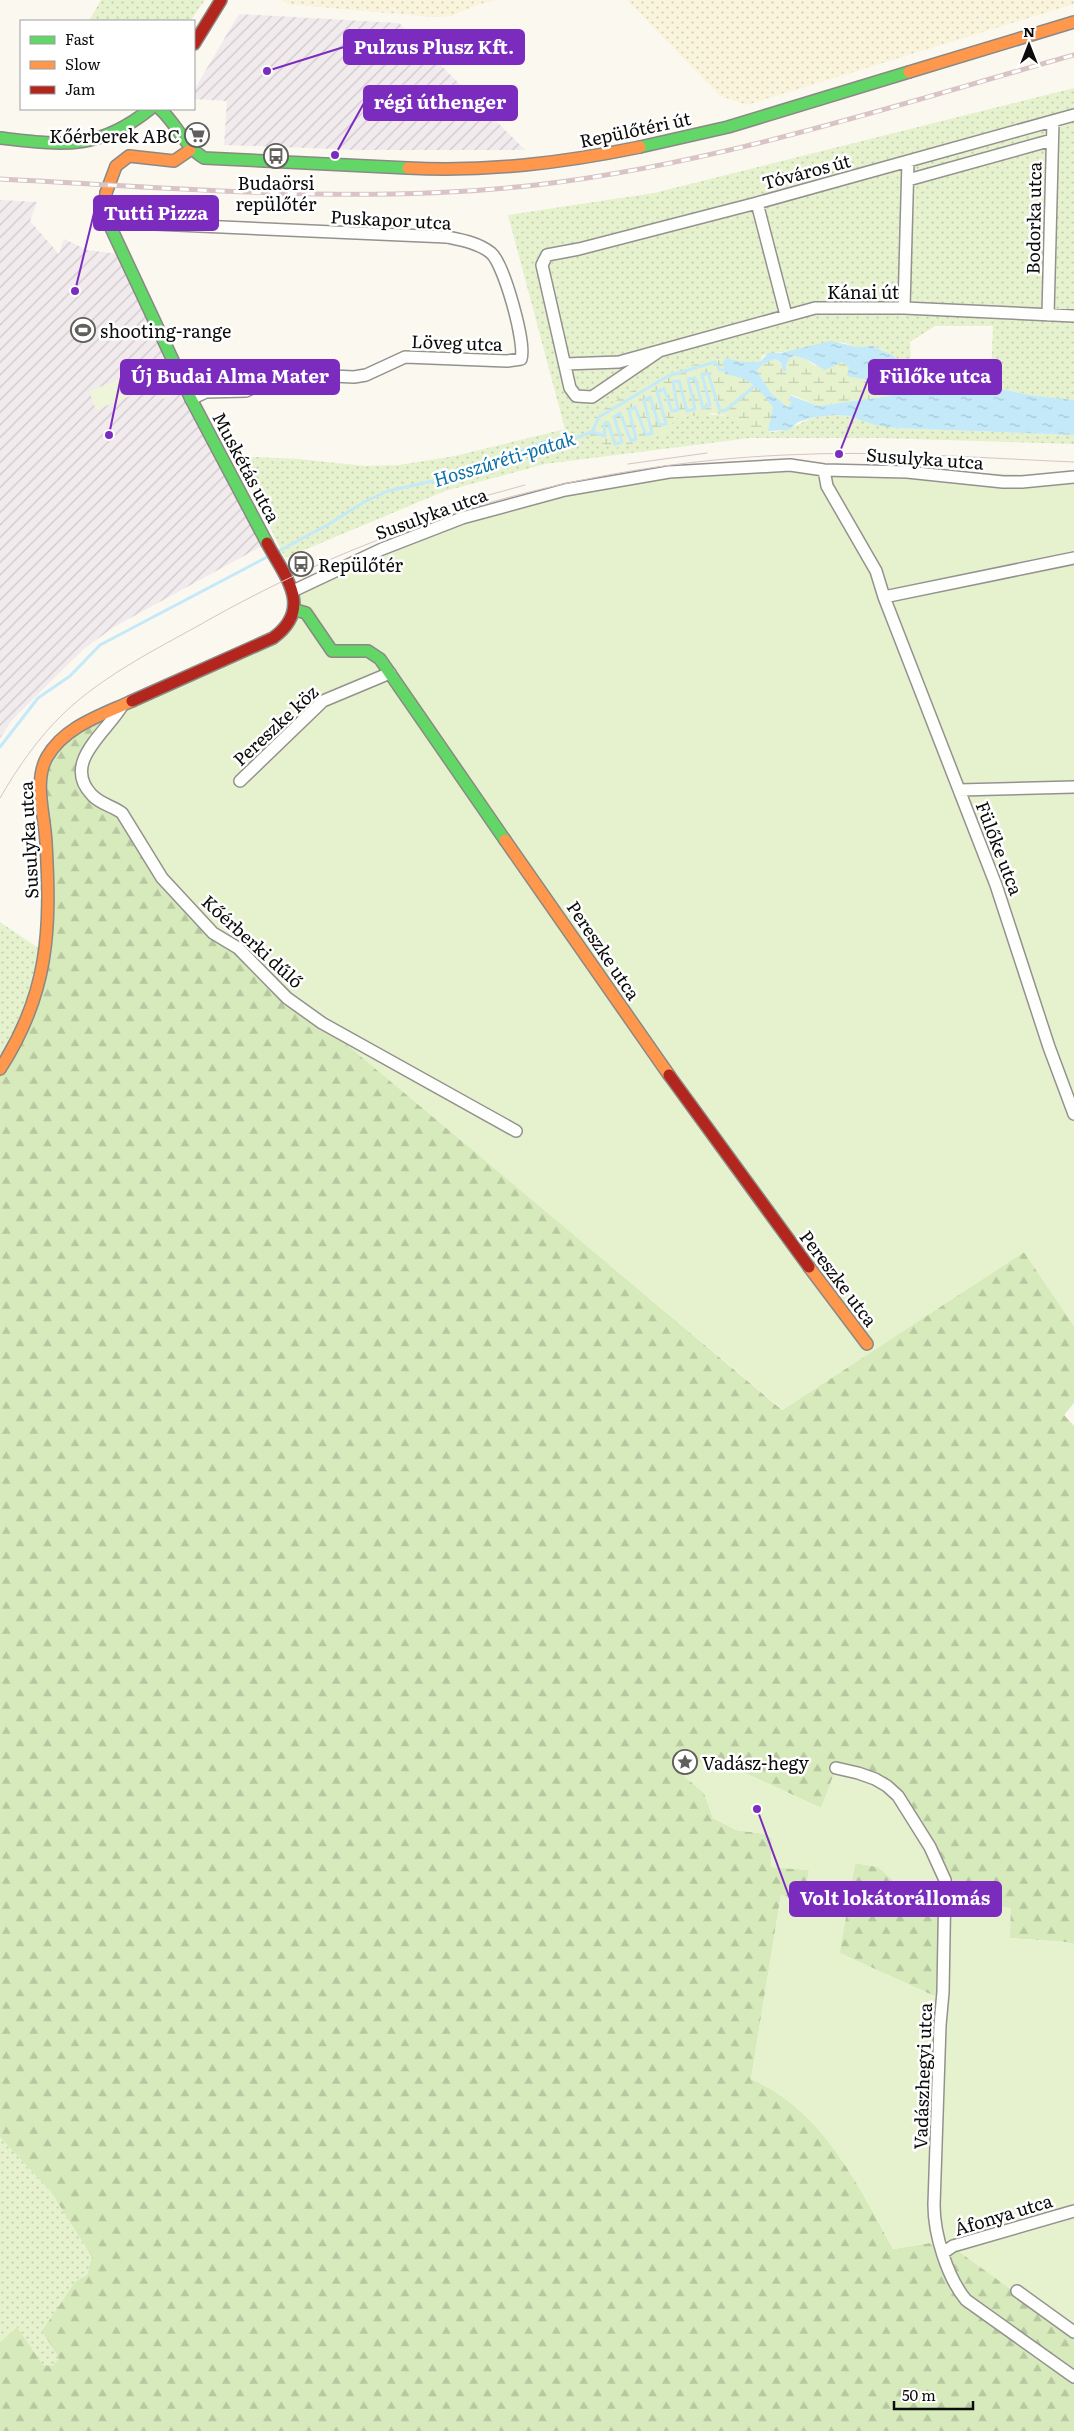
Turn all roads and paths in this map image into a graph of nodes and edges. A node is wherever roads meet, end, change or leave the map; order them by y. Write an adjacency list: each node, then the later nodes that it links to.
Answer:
1 (221, 0): 3 (street)
2 (1074, 22): 10 (street, Repülőtéri út)
3 (195, 42)
4 (149, 110): 8 (street)
5 (161, 110): 10 (street)
6 (1074, 116): 7 (street, Tóváros út)
7 (1053, 121): 9 (street, Bodorka utca); 11 (street, Tóváros út)
8 (0, 138)
9 (1052, 140): 12 (street); 17 (street, Bodorka utca)
10 (190, 150): 14 (street)
11 (908, 161): 12 (street); 13 (street, Tóváros út)
12 (908, 180): 15 (street)
13 (757, 203): 16 (street); 21 (street, Tóváros út)
14 (109, 222): 20 (street, Puskapor utca); 22 (street, Muskétás utca)
15 (904, 308): 16 (street, Kánai út); 17 (street, Kánai út)
16 (786, 315): 19 (street, Kánai út)
17 (1048, 315): 18 (street, Kánai út)
18 (1074, 316)
19 (658, 352): 21 (street, Kánai út); 21 (street, Kánai út)
20 (521, 360): 22 (street, Löveg utca)
21 (564, 364)
22 (191, 399): 26 (street, Muskétás utca)
23 (824, 470): 24 (street, Susulyka utca); 26 (street, Susulyka utca); 27 (street, Fülőke utca)
24 (1074, 477)
25 (1074, 558): 27 (street)
26 (293, 591): 28 (street)
27 (884, 597): 33 (street, Fülőke utca)
28 (296, 610): 29 (street, Pereszke utca); 30 (street, Susulyka utca)
29 (390, 673): 31 (street, Pereszke köz); 37 (street, Pereszke utca)
30 (123, 705): 34 (street, Susulyka utca); 36 (street, Kőérberki dűlő)
31 (240, 781)
32 (1074, 787): 33 (street)
33 (959, 790): 35 (street, Fülőke utca)
34 (0, 1069)
35 (1074, 1114)
36 (516, 1131)
37 (867, 1344)
38 (836, 1768): 40 (street, Vadászhegyi utca)
39 (1074, 2211): 40 (street, Áfonya utca)
40 (943, 2253): 43 (street, Vadászhegyi utca)
41 (1017, 2291): 42 (street)
42 (1074, 2332)
43 (1074, 2377)

